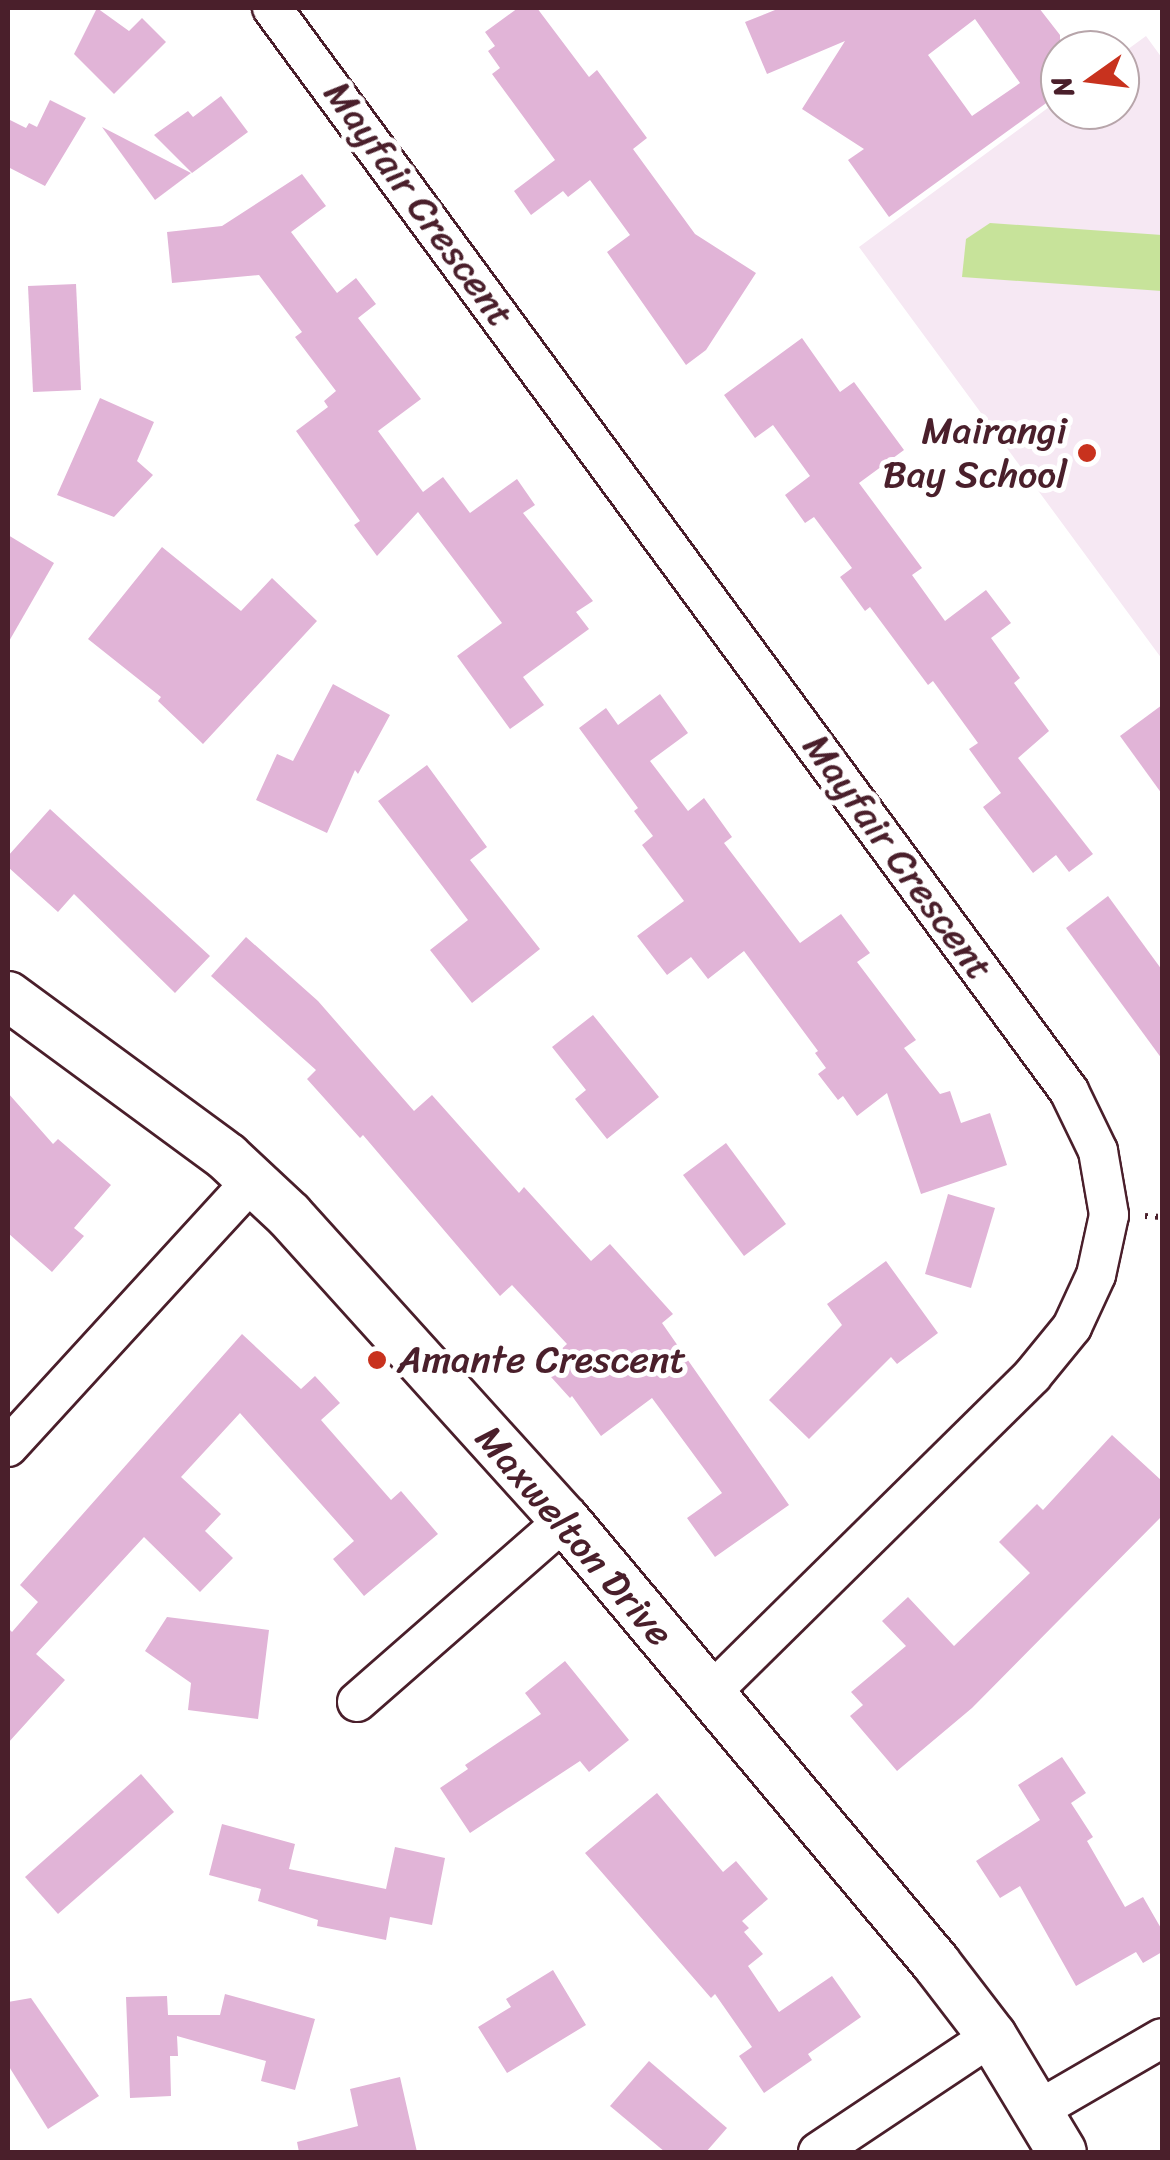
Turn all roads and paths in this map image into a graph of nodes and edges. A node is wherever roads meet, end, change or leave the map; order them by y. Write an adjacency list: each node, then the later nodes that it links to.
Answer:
1 (272, 8): 6 (street, Mayfair Crescent)
2 (8, 996): 3 (street, Maxwelton Drive)
3 (254, 1179): 4 (street); 5 (street, Maxwelton Drive)
4 (8, 1448)
5 (565, 1520): 6 (street, Maxwelton Drive); 7 (street)
6 (710, 1694): 8 (street, Maxwelton Drive)
7 (358, 1702)
8 (992, 2036): 10 (street, Maxwelton Drive); 11 (street)
9 (1162, 2038): 10 (street)
10 (1038, 2110): 12 (street, Maxwelton Drive)
11 (818, 2152)
12 (1062, 2152)

